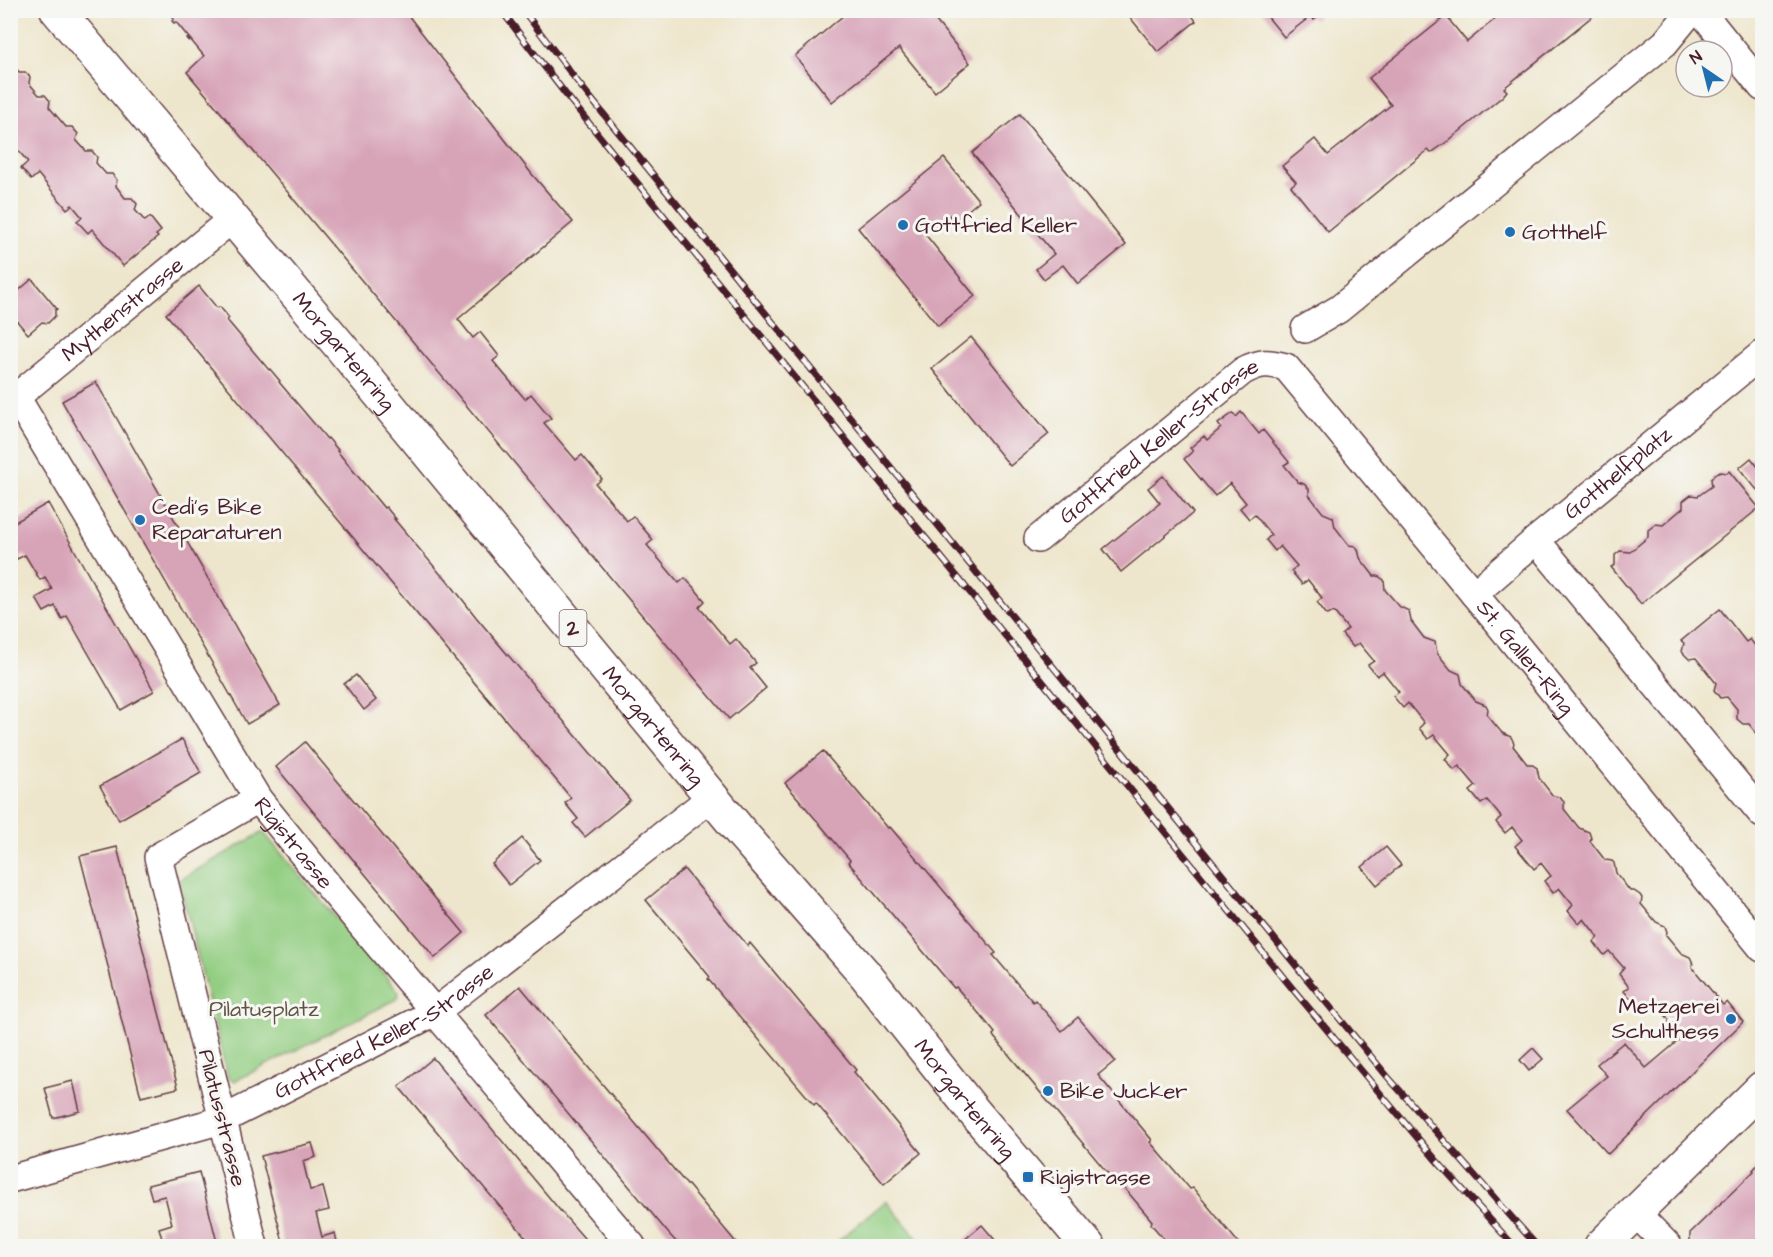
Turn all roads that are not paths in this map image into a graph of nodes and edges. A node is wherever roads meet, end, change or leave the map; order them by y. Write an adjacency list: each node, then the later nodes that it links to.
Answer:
1 (57, 10): 5 (main road, Morgartenring / 2)
2 (1692, 10): 6 (street)
3 (1700, 10): 4 (street)
4 (1762, 87)
5 (232, 219): 9 (street, Mythenstrasse); 13 (main road, Morgartenring / 2)
6 (1305, 329)
7 (1762, 354): 11 (street, Gotthelfplatz)
8 (1286, 367): 10 (street, Gottfried Keller-Strasse); 12 (street, St. Galler-Ring)
9 (13, 397): 14 (street, Rigistrasse)
10 (1038, 539)
11 (1536, 540): 12 (street, Gotthelfplatz); 15 (street)
12 (1474, 594): 16 (street, St. Galler-Ring)
13 (712, 797): 17 (street, Gottfried Keller-Strasse); 24 (main road, Morgartenring / 2)
14 (258, 799): 17 (street, Rigistrasse); 19 (street, Pilatusstrasse)
15 (1762, 814)
16 (1762, 948)
17 (435, 1012): 19 (street, Gottfried Keller-Strasse); 23 (street, Rigistrasse)
18 (1762, 1088): 21 (main road)
19 (222, 1120): 20 (street, Gottfried Keller-Strasse); 22 (street, Pilatusstrasse)
20 (10, 1179)
21 (1636, 1214): 25 (main road); 26 (street)
22 (254, 1246)
23 (632, 1246)
24 (1088, 1246)
25 (1601, 1246)
26 (1668, 1246)

